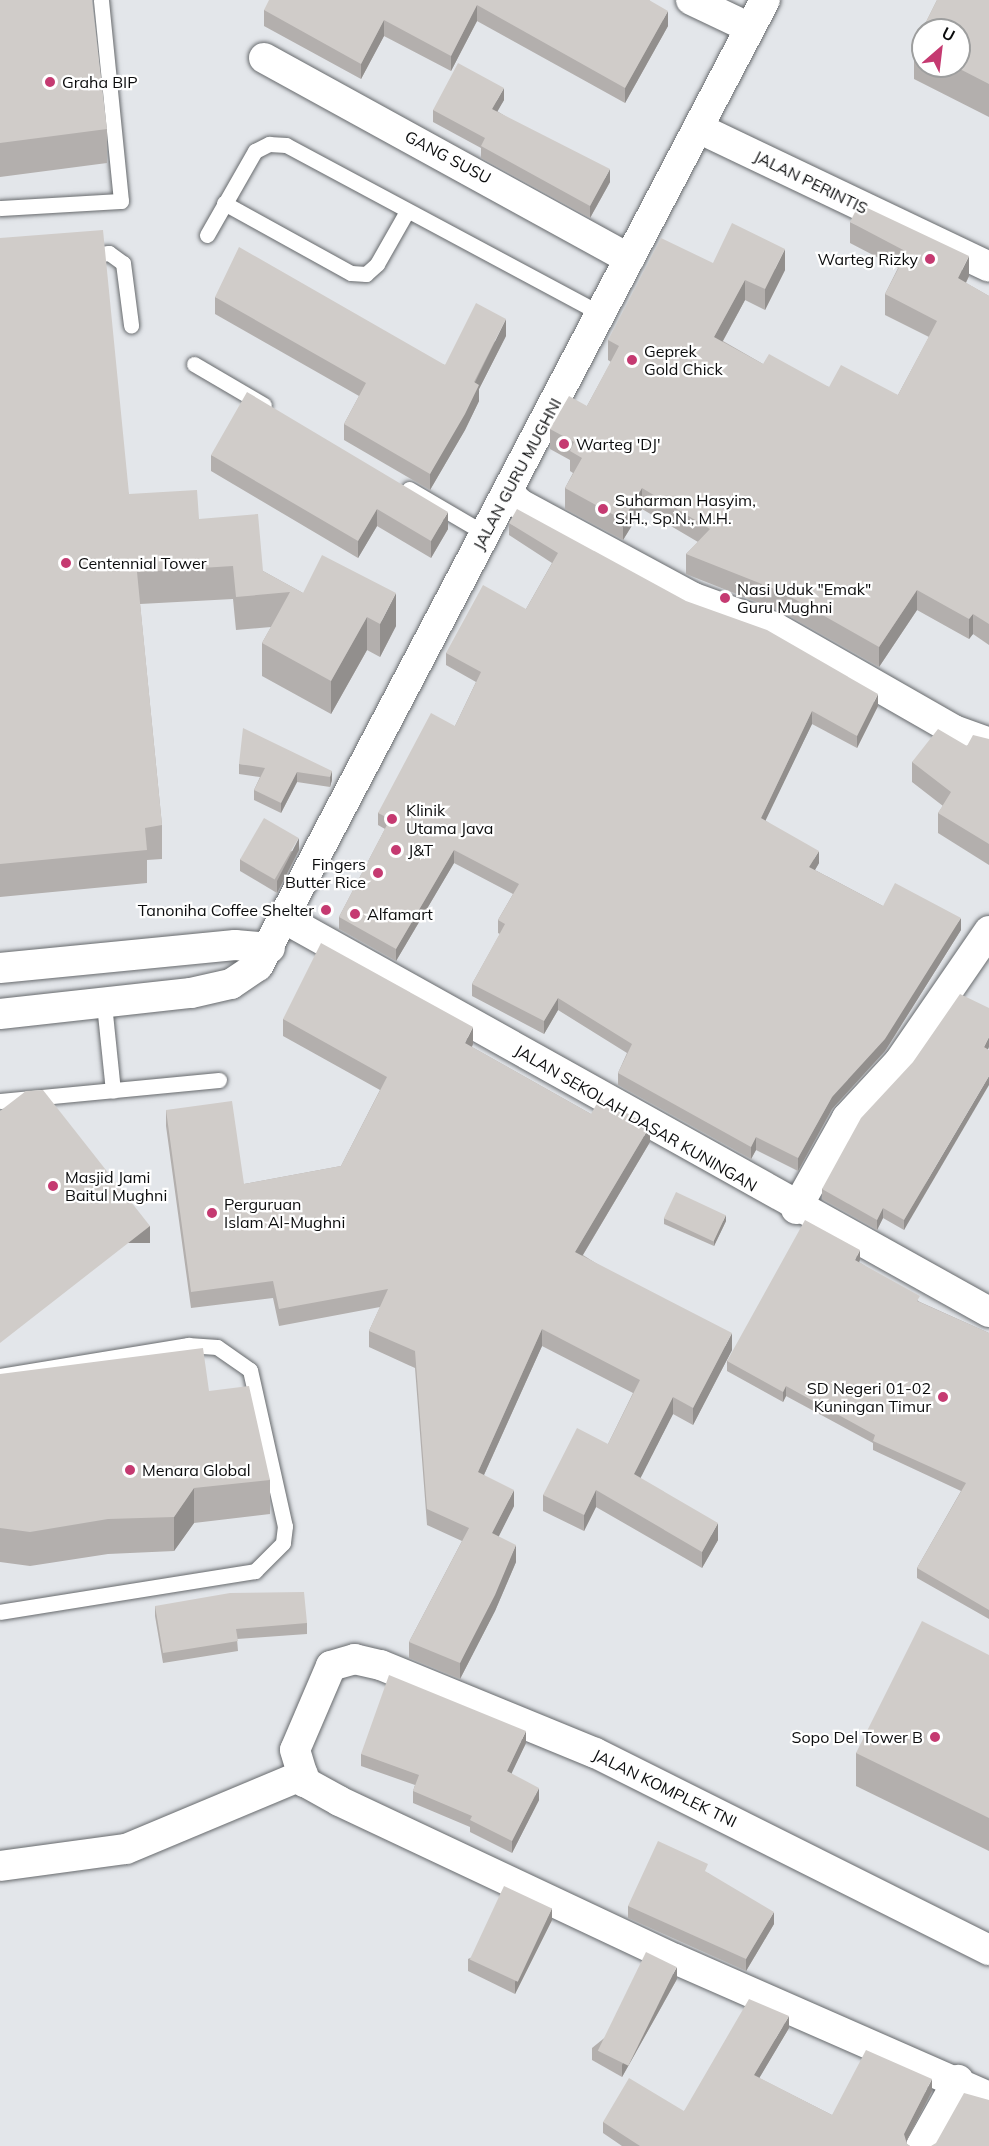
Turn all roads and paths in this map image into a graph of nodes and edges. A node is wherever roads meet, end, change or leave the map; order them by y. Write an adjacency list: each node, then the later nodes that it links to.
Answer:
1 (101, 0): 8 (lane)
2 (690, 0): 4 (street)
3 (765, 0): 4 (street, JALAN GURU MUGHNI)
4 (750, 28): 6 (street, JALAN GURU MUGHNI)
5 (264, 58): 12 (street, GANG SUSU)
6 (698, 128): 12 (street, JALAN GURU MUGHNI); 13 (street, JALAN PERINTIS)
7 (224, 203): 9 (lane); 9 (lane); 10 (lane)
8 (0, 208)
9 (406, 213): 14 (lane)
10 (207, 235)
11 (66, 257): 15 (lane)
12 (629, 259): 14 (street, JALAN GURU MUGHNI)
13 (989, 267)
14 (601, 314): 19 (street, JALAN GURU MUGHNI)
15 (131, 326)
16 (194, 364): 17 (lane)
17 (274, 411)
18 (396, 482): 20 (lane)
19 (508, 492): 20 (street, JALAN GURU MUGHNI); 21 (street)
20 (486, 534): 22 (street, JALAN GURU MUGHNI)
21 (989, 743)
22 (285, 919): 24 (street, JALAN GURU MUGHNI); 31 (street, JALAN SEKOLAH DASAR KUNINGAN)
23 (989, 931): 31 (street)
24 (270, 948): 25 (street); 26 (street, JALAN GURU MUGHNI)
25 (0, 968)
26 (105, 1004): 27 (street, JALAN GURU MUGHNI); 29 (lane)
27 (0, 1014)
28 (219, 1080): 29 (lane)
29 (113, 1091): 30 (lane)
30 (0, 1101)
31 (796, 1209): 32 (street, JALAN SEKOLAH DASAR KUNINGAN)
32 (989, 1312)
33 (0, 1376): 34 (lane)
34 (0, 1612)
35 (303, 1775): 36 (street); 37 (street, JALAN KOMPLEK TNI); 38 (street)
36 (0, 1866)
37 (989, 1950)
38 (958, 2080): 39 (street); 40 (street)
39 (989, 2097)
40 (921, 2146)

